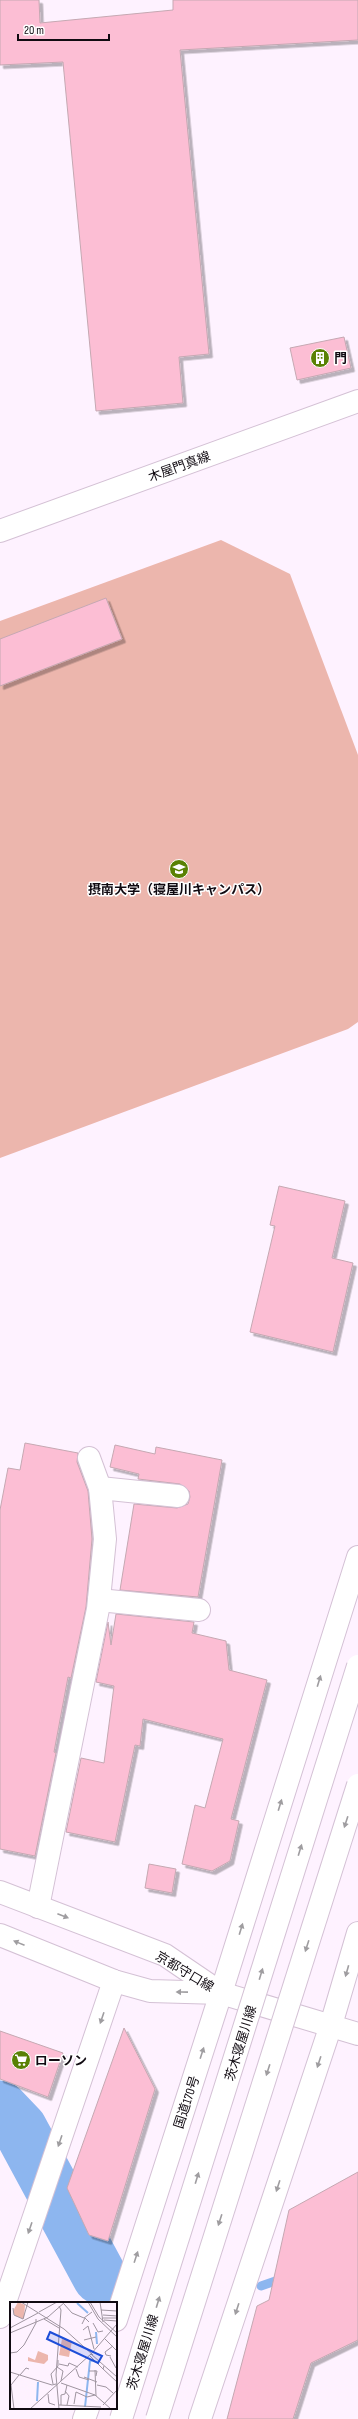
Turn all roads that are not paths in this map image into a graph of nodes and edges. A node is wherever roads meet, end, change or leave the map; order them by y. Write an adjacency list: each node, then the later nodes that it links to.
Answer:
1 (358, 401): 2 (main road, 木屋門真線)
2 (0, 531)
3 (89, 1458): 4 (main road)
4 (100, 1488): 5 (main road); 7 (main road)
5 (178, 1496)
6 (358, 1557): 16 (main road, 国道170号, one-way to 6)
7 (99, 1600): 8 (main road); 12 (main road)
8 (199, 1610)
9 (358, 1666): 23 (main road, 茨木寝屋川線, one-way to 9, bridge)
10 (358, 1785): 24 (main road, one-way to 24, bridge)
11 (0, 1892): 12 (main road, 京都守口線)
12 (38, 1907): 16 (main road, 京都守口線, one-way to 16)
13 (358, 1933): 17 (main road, one-way to 17)
14 (0, 1935): 15 (main road, 京都守口線, one-way to 14)
15 (114, 1981): 16 (main road, 京都守口線, one-way to 15); 19 (main road, one-way to 19)
16 (221, 1993): 17 (main road); 20 (main road, 国道170号, one-way to 16)
17 (331, 2025): 18 (main road); 25 (main road, one-way to 25)
18 (358, 2034)
19 (0, 2317)
20 (117, 2317)
21 (88, 2409): 22 (main road)
22 (84, 2419)
23 (121, 2419)
24 (157, 2419)
25 (200, 2419)

